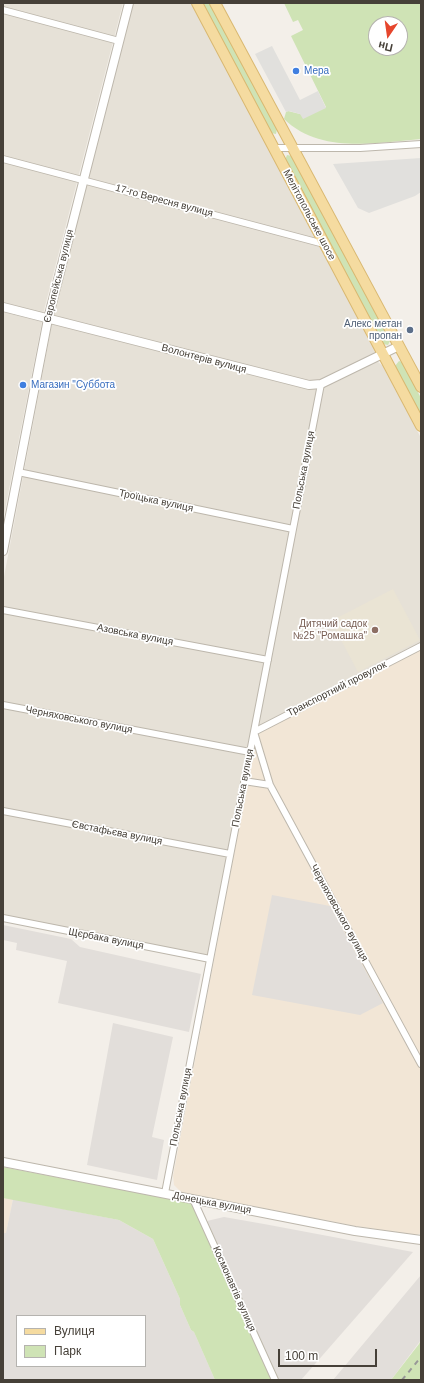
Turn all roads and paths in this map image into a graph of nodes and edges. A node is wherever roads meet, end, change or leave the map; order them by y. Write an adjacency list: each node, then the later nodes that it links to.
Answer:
1 (129, 3): 5 (street, Європейська вулиця)
2 (197, 3): 7 (main road, Мелітопольське шосе)
3 (215, 3): 8 (main road, Мелітопольське шосе)
4 (3, 10): 5 (street)
5 (119, 41): 10 (street, Європейська вулиця)
6 (421, 144): 8 (street)
7 (273, 148): 8 (street); 11 (main road, Мелітопольське шосе)
8 (293, 148): 14 (main road, Мелітопольське шосе)
9 (3, 159): 10 (street, 17-го Вересня вулиця)
10 (84, 180): 11 (street, 17-го Вересня вулиця); 13 (street, Європейська вулиця)
11 (324, 244): 15 (main road, Мелітопольське шосе)
12 (3, 307): 13 (street, Волонтерів вулиця)
13 (48, 319): 16 (street, Волонтерів вулиця); 19 (street, Європейська вулиця)
14 (399, 346): 15 (street, Волонтерів вулиця); 17 (main road, Мелітопольське шосе)
15 (382, 354): 16 (street, Волонтерів вулиця); 18 (main road, Мелітопольське шосе)
16 (321, 384): 20 (street, Польська вулиця)
17 (421, 387)
18 (421, 426)
19 (18, 472): 20 (street, Троїцька вулиця); 21 (street, Європейська вулиця)
20 (293, 529): 24 (street, Польська вулиця)
21 (3, 551)
22 (3, 610): 24 (street, Азовська вулиця)
23 (421, 646): 26 (street, Транспортний провулок)
24 (268, 660): 26 (street, Польська вулиця)
25 (3, 705): 27 (street, Черняховського вулиця)
26 (254, 732): 27 (street, Польська вулиця); 29 (street, Черняховського вулиця)
27 (250, 752): 28 (street, Польська вулиця)
28 (244, 781): 29 (street); 31 (street, Польська вулиця)
29 (270, 785): 34 (street, Черняховського вулиця)
30 (3, 811): 31 (street, Євстафьєва вулиця)
31 (230, 854): 33 (street, Польська вулиця)
32 (3, 918): 33 (street, Щєрбака вулиця)
33 (210, 959): 36 (street, Польська вулиця)
34 (421, 1064)
35 (3, 1162): 36 (street, Донецька вулиця)
36 (165, 1193): 37 (street, Донецька вулиця)
37 (193, 1199): 38 (street, Донецька вулиця); 39 (street, Космонавтів вулиця)
38 (421, 1240)
39 (275, 1380)

